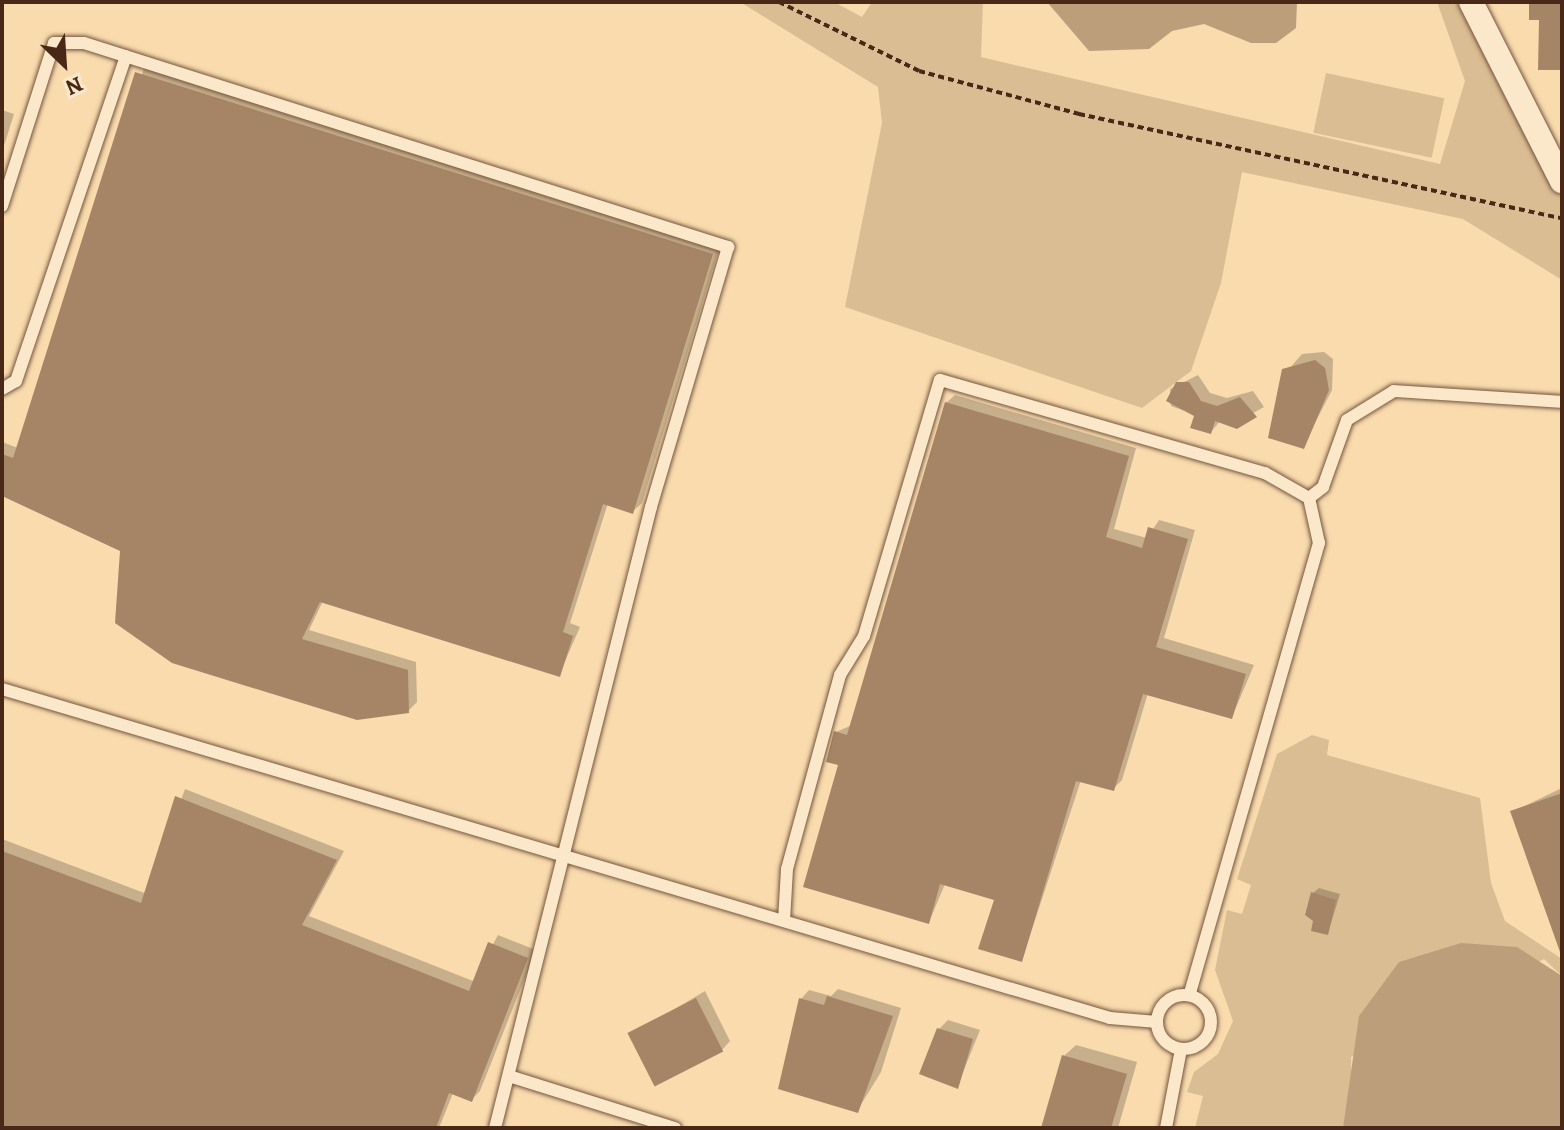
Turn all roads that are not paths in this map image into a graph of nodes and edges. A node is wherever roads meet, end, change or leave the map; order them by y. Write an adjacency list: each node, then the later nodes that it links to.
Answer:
1 (1471, 2): 3 (street)
2 (126, 56): 4 (lane); 5 (lane); 9 (lane)
3 (1562, 181)
4 (2, 206)
5 (2, 389)
6 (1562, 402): 7 (lane)
7 (1309, 498): 10 (lane); 11 (lane)
8 (2, 689): 9 (lane)
9 (569, 859): 10 (lane); 14 (lane)
10 (784, 921): 12 (lane)
11 (1189, 995): 12 (lane); 13 (lane)
12 (1157, 1022): 13 (lane)
13 (1181, 1049): 17 (lane)
14 (512, 1077): 15 (lane); 16 (lane)
15 (495, 1128)
16 (675, 1128)
17 (1166, 1128)

